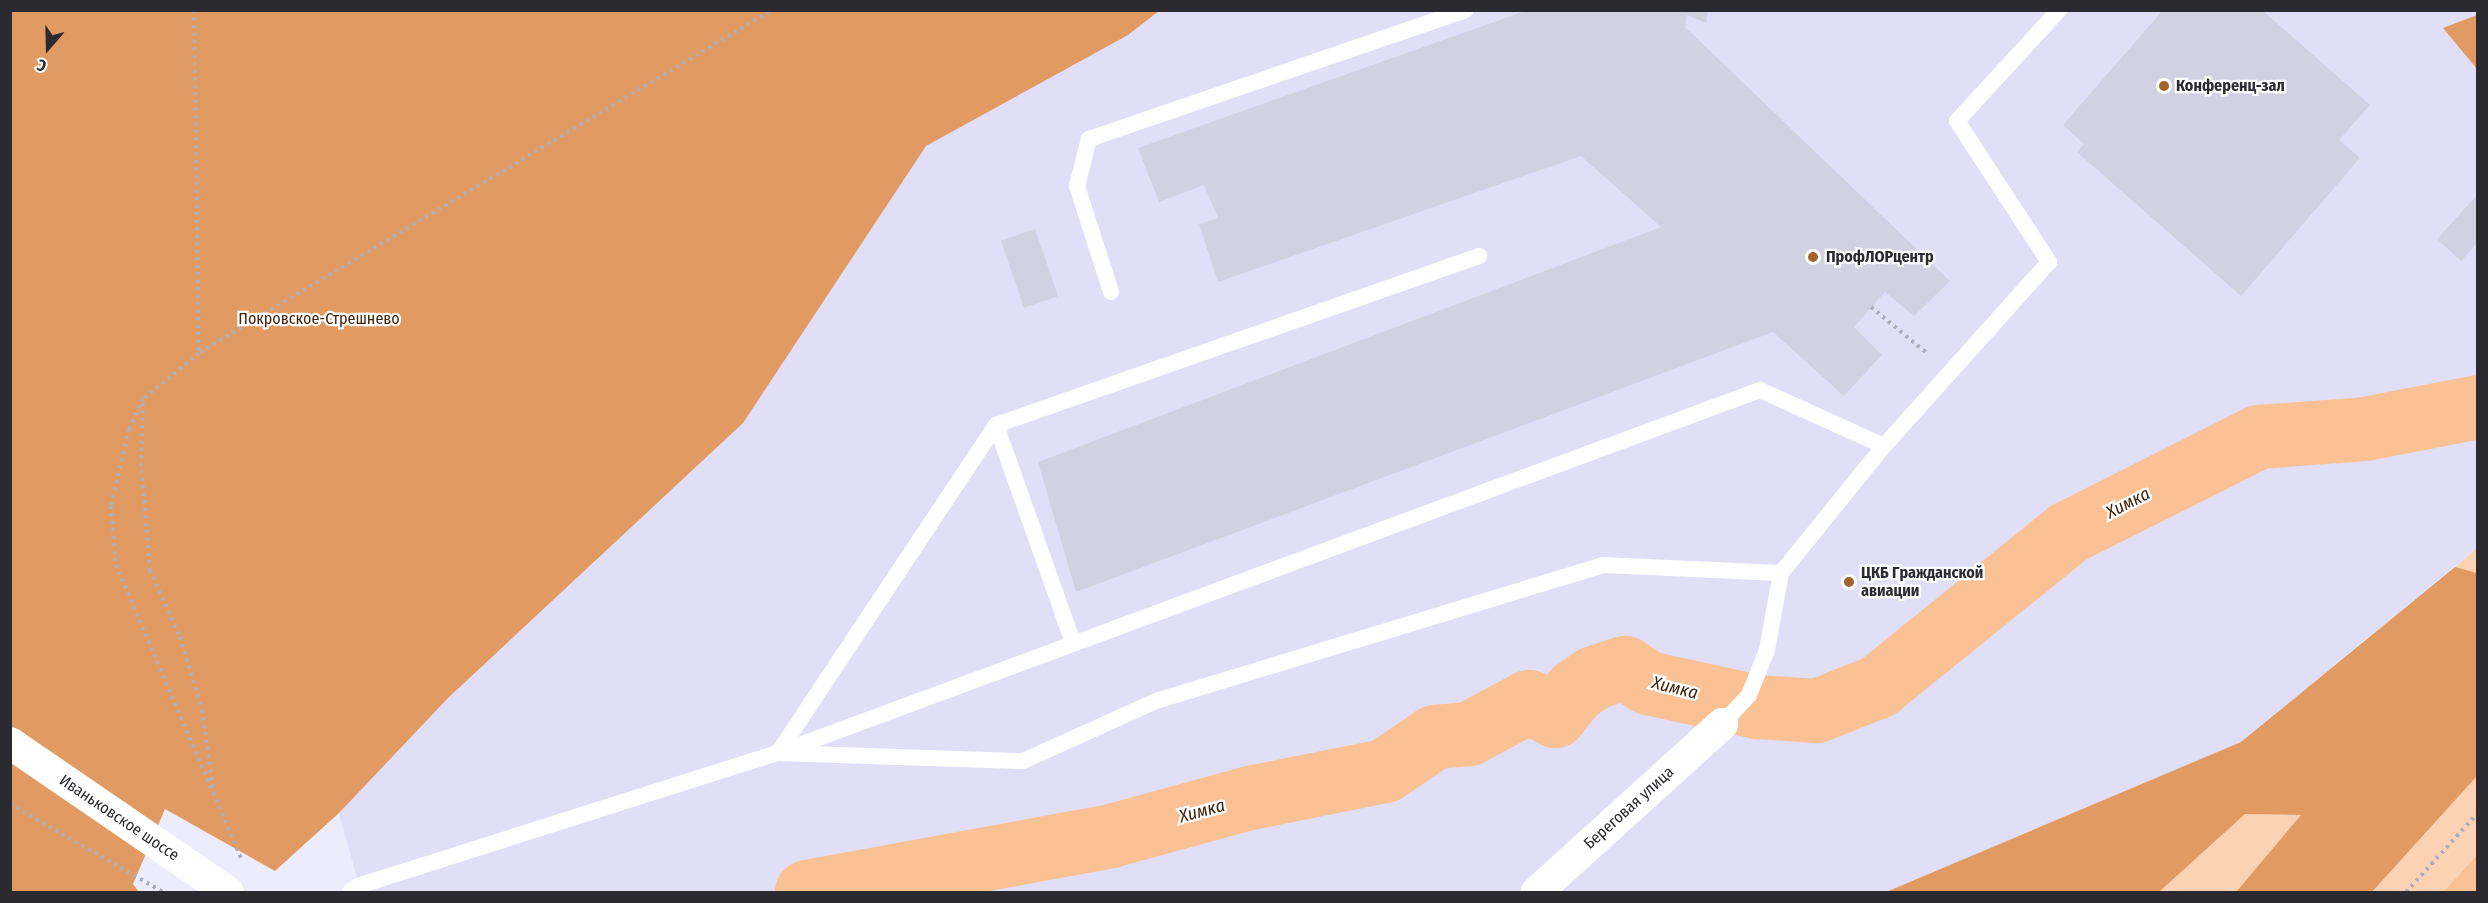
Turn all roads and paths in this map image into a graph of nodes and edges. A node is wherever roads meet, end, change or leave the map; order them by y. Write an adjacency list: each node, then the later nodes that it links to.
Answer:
1 (194, 10): 8 (path)
2 (772, 10): 8 (path)
3 (1465, 10): 6 (lane)
4 (2059, 10): 9 (lane)
5 (1479, 256): 11 (lane)
6 (1111, 292)
7 (1871, 307): 9 (path)
8 (199, 353): 10 (path)
9 (1950, 372): 12 (lane)
10 (143, 399): 18 (path); 18 (path)
11 (996, 425): 14 (lane); 17 (lane)
12 (1884, 446): 13 (lane); 14 (lane)
13 (1781, 573): 15 (lane); 17 (lane)
14 (1073, 642): 17 (lane)
15 (1722, 724): 25 (street, Береговая улица)
16 (10, 743): 23 (street, Иваньковское шоссе)
17 (778, 753): 24 (lane)
18 (214, 793): 21 (path)
19 (10, 804): 22 (path)
20 (2478, 813): 26 (path)
21 (243, 863)
22 (163, 892)
23 (228, 892)
24 (350, 892)
25 (1537, 892)
26 (2406, 892)

